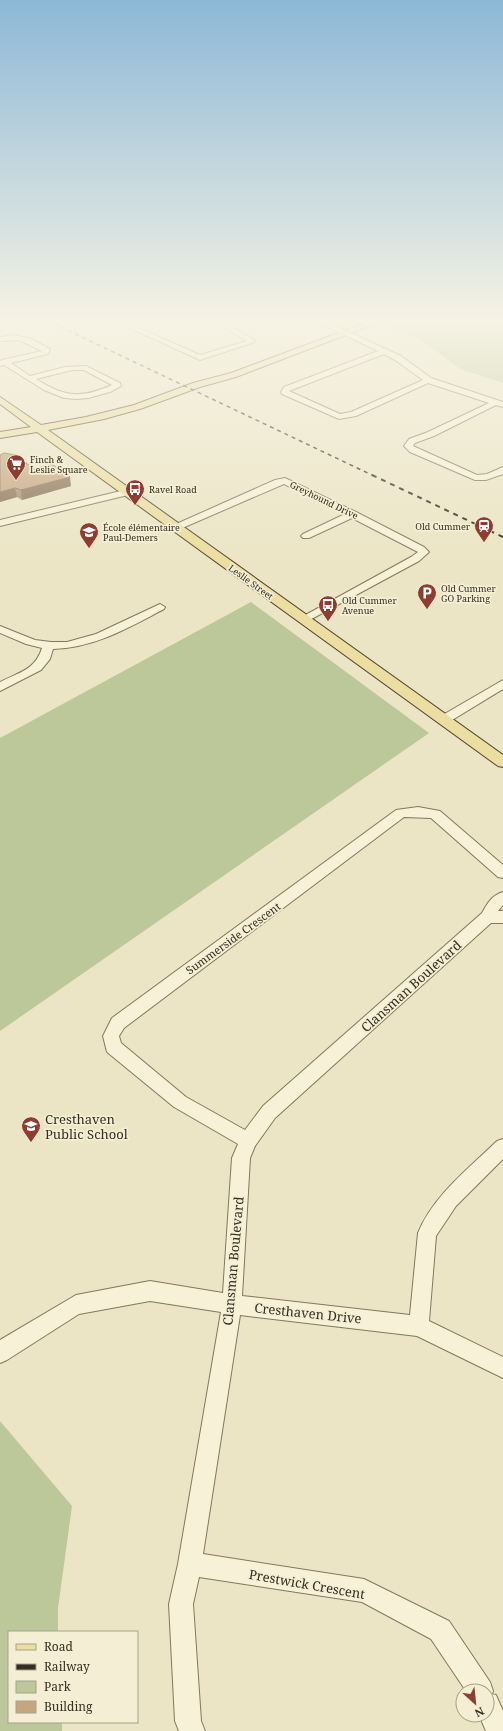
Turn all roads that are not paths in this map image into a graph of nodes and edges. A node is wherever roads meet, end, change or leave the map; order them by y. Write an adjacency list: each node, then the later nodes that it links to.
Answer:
1 (1, 401): 7 (main road, Leslie Street)
2 (154, 401): 8 (main road)
3 (304, 401): 4 (street)
4 (382, 401)
5 (490, 401): 6 (street)
6 (500, 404): 12 (street)
7 (18, 414): 8 (main road); 9 (main road, Leslie Street); 10 (main road)
8 (96, 420): 9 (main road); 11 (main road)
9 (41, 430): 10 (main road); 11 (main road, Leslie Street)
10 (1, 438): 11 (main road)
11 (78, 457): 13 (main road, Leslie Street)
12 (503, 470)
13 (129, 492): 15 (street); 16 (main road, Leslie Street)
14 (352, 514): 16 (street, Greyhound Drive); 17 (street); 19 (street, Greyhound Drive)
15 (0, 523)
16 (177, 527): 19 (main road, Leslie Street)
17 (306, 536)
18 (160, 607): 21 (street)
19 (304, 620): 24 (main road, Leslie Street)
20 (0, 628): 21 (street)
21 (48, 646): 23 (street)
22 (503, 684): 24 (street)
23 (0, 688)
24 (445, 719): 25 (main road, Leslie Street)
25 (503, 762)
26 (503, 873): 29 (street, Summerside Crescent)
27 (503, 898): 28 (street, Clansman Boulevard)
28 (495, 917): 29 (street, Clansman Boulevard)
29 (248, 1141): 31 (street, Clansman Boulevard)
30 (503, 1147): 32 (street)
31 (232, 1304): 32 (street, Cresthaven Drive); 33 (street, Cresthaven Drive); 35 (street, Clansman Boulevard)
32 (419, 1326): 34 (street, Cresthaven Drive)
33 (0, 1353)
34 (503, 1368)
35 (190, 1564): 36 (street, Prestwick Crescent); 38 (street, Clansman Boulevard)
36 (476, 1683)
37 (495, 1721): 39 (street)
38 (192, 1731)
39 (500, 1731)

